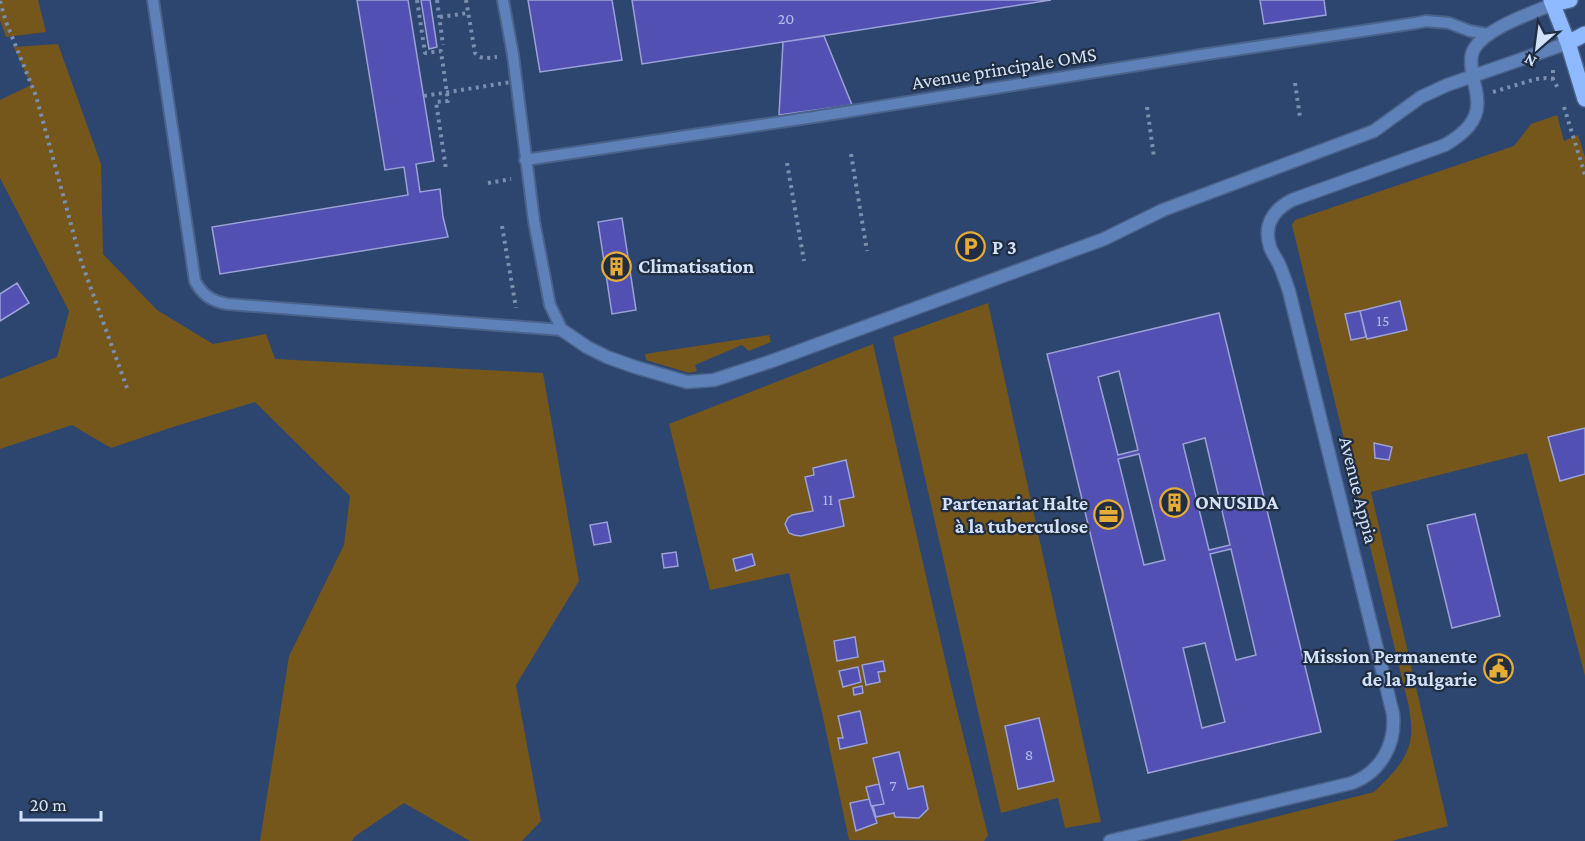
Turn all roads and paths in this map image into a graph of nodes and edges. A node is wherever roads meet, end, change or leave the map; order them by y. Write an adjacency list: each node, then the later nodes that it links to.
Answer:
1 (153, 0): 38 (lane)
2 (417, 0): 32 (path)
3 (437, 0): 12 (path)
4 (466, 0): 11 (path)
5 (503, 0): 17 (lane)
6 (1570, 0): 9 (main road)
7 (1578, 0): 10 (main road)
8 (0, 1): 39 (path)
9 (1552, 2): 13 (street); 15 (main road)
10 (1585, 2)
11 (468, 13): 12 (path); 17 (path)
12 (440, 17): 16 (path)
13 (1487, 34): 18 (street, Avenue Appia); 30 (lane, Avenue principale OMS)
14 (1585, 34): 15 (main road)
15 (1568, 43): 18 (street); 24 (main road)
16 (443, 45)
17 (513, 55): 30 (lane)
18 (1472, 76): 23 (street, Avenue Appia); 38 (street)
19 (511, 82): 22 (path, bridge)
20 (1295, 82): 27 (path)
21 (1560, 91): 23 (path)
22 (424, 96)
23 (1477, 97): 40 (street, Avenue Appia)
24 (1585, 99)
25 (1563, 101): 33 (path)
26 (1147, 107): 29 (path)
27 (1300, 117)
28 (850, 154): 35 (path)
29 (1154, 157)
30 (525, 160): 38 (lane)
31 (787, 163): 36 (path)
32 (446, 169)
33 (1585, 175)
34 (502, 226): 37 (path)
35 (867, 251)
36 (804, 261)
37 (520, 310)
38 (562, 330)
39 (127, 388)
40 (1110, 841)

